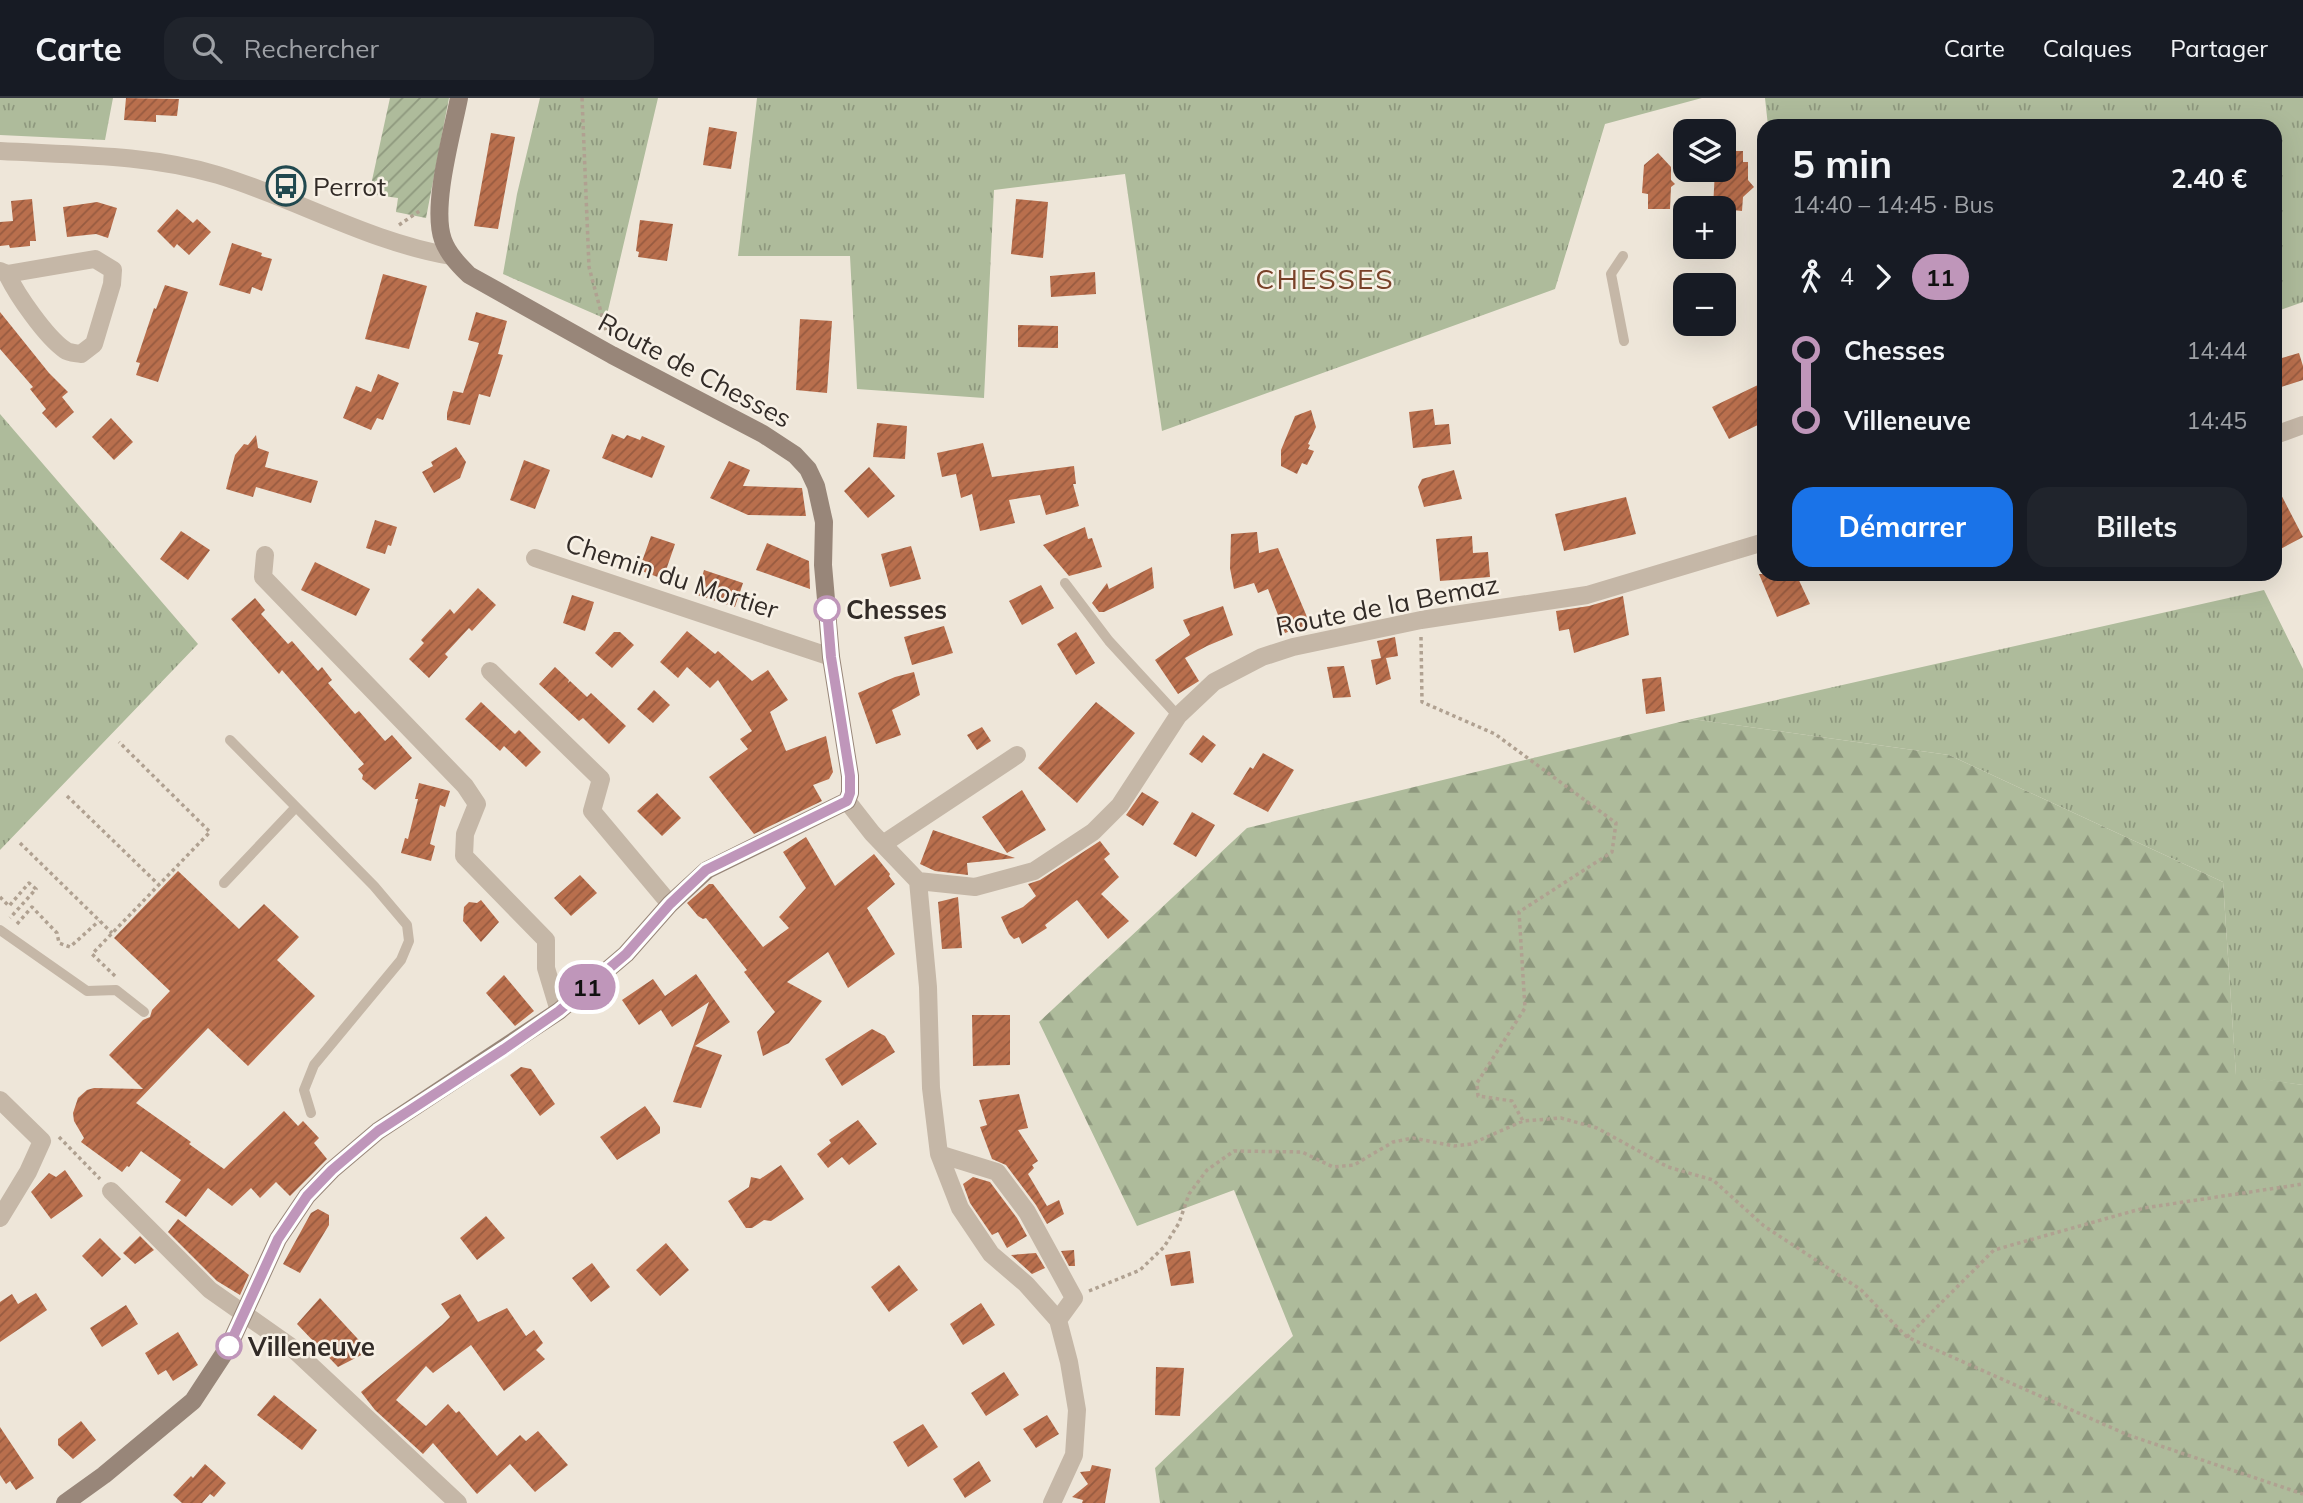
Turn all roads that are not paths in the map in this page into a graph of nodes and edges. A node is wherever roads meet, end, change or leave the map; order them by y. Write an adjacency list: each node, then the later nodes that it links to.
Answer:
1 (459, 98): 3 (main road)
2 (0, 151): 3 (street)
3 (451, 256): 13 (main road, Route de Chesses)
4 (1623, 256): 6 (lane)
5 (3, 273): 5 (street)
6 (1624, 341)
7 (2303, 425): 8 (street)
8 (2282, 432)
9 (1757, 544): 15 (street, Route de la Bemaz)
10 (265, 555): 25 (street)
11 (536, 558): 13 (street, Chemin du Mortier)
12 (1065, 583): 15 (lane)
13 (831, 657): 18 (main road, Route de Chesses)
14 (490, 671): 23 (street)
15 (1178, 716): 21 (street, Route de la Bemaz)
16 (230, 740): 19 (lane)
17 (1017, 755): 20 (street)
18 (847, 801): 20 (street); 23 (main road)
19 (296, 807): 22 (lane); 28 (lane)
20 (883, 844): 21 (street)
21 (918, 881): 29 (street)
22 (224, 883)
23 (670, 904): 25 (main road)
24 (3, 933): 26 (lane)
25 (559, 1011): 32 (main road)
26 (144, 1012)
27 (0, 1100): 31 (street)
28 (311, 1113)
29 (939, 1154): 33 (street); 33 (street)
30 (111, 1191): 32 (street)
31 (0, 1218)
32 (244, 1314): 34 (main road); 35 (street)
33 (1058, 1320): 36 (street)
34 (65, 1503)
35 (457, 1503)
36 (1052, 1503)

